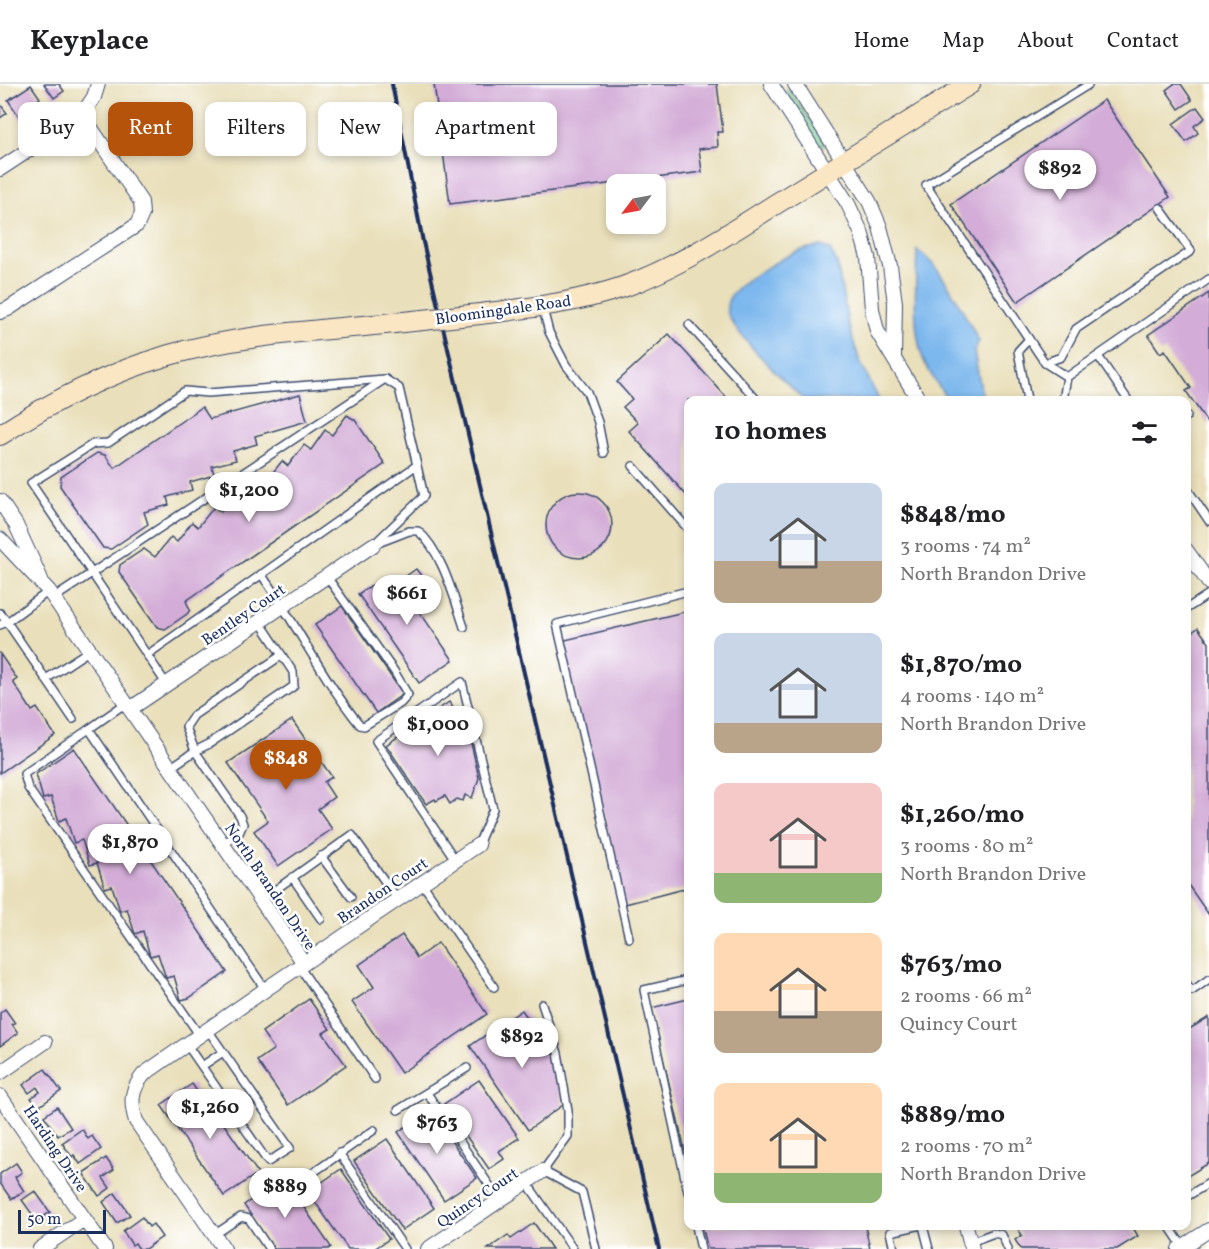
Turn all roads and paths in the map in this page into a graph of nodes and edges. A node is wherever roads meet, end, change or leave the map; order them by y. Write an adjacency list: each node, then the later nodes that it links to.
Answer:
1 (98, 84): 6 (street)
2 (795, 84): 9 (street)
3 (970, 84): 9 (main road, Bloomingdale Road)
4 (775, 85): 11 (street)
5 (1088, 85): 17 (lane)
6 (91, 102)
7 (96, 136): 15 (street)
8 (20, 156): 10 (street)
9 (845, 161): 11 (main road, Bloomingdale Road); 18 (street)
10 (0, 169)
11 (828, 172): 14 (main road, Bloomingdale Road); 18 (street)
12 (1160, 208): 20 (lane)
13 (1209, 279): 19 (lane)
14 (542, 306): 28 (main road, Bloomingdale Road, bridge); 29 (lane)
15 (0, 312)
16 (689, 326): 23 (lane)
17 (1029, 339): 20 (lane); 25 (lane)
18 (894, 356): 24 (street)
19 (1098, 356): 21 (lane); 27 (lane)
20 (1045, 363): 21 (lane)
21 (1067, 376): 26 (lane)
22 (385, 379): 30 (lane); 40 (lane); 40 (lane)
23 (753, 396)
24 (918, 396)
25 (1026, 396)
26 (1064, 396)
27 (1125, 396)
28 (0, 435)
29 (604, 453)
30 (417, 465): 38 (lane); 41 (lane)
31 (633, 466): 36 (lane)
32 (1191, 493): 34 (lane)
33 (0, 501): 44 (street, North Brandon Drive)
34 (1206, 510): 35 (lane)
35 (1209, 521)
36 (684, 524)
37 (0, 539): 44 (street, North Brandon Drive)
38 (373, 545): 42 (street, Bentley Court); 52 (lane)
39 (1191, 558): 43 (street)
40 (93, 572): 44 (lane); 54 (lane)
41 (261, 574): 47 (lane); 54 (lane)
42 (327, 577): 47 (street, Bentley Court); 47 (lane)
43 (1209, 583)
44 (49, 592): 51 (lane); 53 (street, North Brandon Drive)
45 (684, 592): 73 (lane)
46 (1209, 594): 48 (lane)
47 (284, 606): 50 (street, Bentley Court)
48 (1191, 606)
49 (0, 613): 51 (lane)
50 (260, 622): 55 (lane); 57 (street, Bentley Court)
51 (3, 623): 56 (lane)
52 (464, 627)
53 (90, 650): 56 (lane); 58 (street, North Brandon Drive)
54 (147, 655): 57 (lane)
55 (282, 655): 61 (lane); 61 (lane)
56 (46, 679): 59 (lane)
57 (167, 685): 58 (street, Bentley Court)
58 (128, 706): 60 (lane); 62 (street, North Brandon Drive)
59 (73, 719)
60 (89, 729): 78 (lane); 81 (lane)
61 (195, 751): 62 (lane); 63 (lane)
62 (170, 768): 63 (street, North Brandon Drive)
63 (223, 844): 70 (street, North Brandon Drive)
64 (478, 845): 66 (street, Brandon Court); 66 (lane)
65 (321, 856): 67 (lane); 69 (lane); 71 (lane)
66 (456, 861): 68 (street, Brandon Court)
67 (292, 877): 70 (lane); 72 (lane)
68 (422, 883): 71 (street, Brandon Court); 77 (lane)
69 (351, 897)
70 (261, 900): 74 (street, North Brandon Drive)
71 (398, 900): 74 (street, Brandon Court)
72 (321, 918)
73 (629, 938)
74 (302, 964): 78 (street, North Brandon Drive); 88 (lane)
75 (1209, 979): 79 (lane)
76 (684, 981): 95 (lane)
77 (494, 987)
78 (265, 989): 81 (street, North Brandon Drive)
79 (1191, 990)
80 (542, 1004): 94 (lane)
81 (204, 1033): 83 (street, North Brandon Drive); 84 (lane)
82 (45, 1042): 87 (street)
83 (188, 1045): 85 (lane); 108 (street, North Brandon Drive)
84 (223, 1052): 85 (lane); 85 (lane)
85 (202, 1066)
86 (467, 1068): 89 (lane)
87 (0, 1073)
88 (375, 1079)
89 (427, 1093): 91 (lane); 100 (lane)
90 (0, 1096): 101 (street, Harding Drive)
91 (398, 1110)
92 (374, 1130): 93 (lane)
93 (339, 1153): 96 (lane); 115 (lane)
94 (543, 1171): 97 (street, Quincy Court); 118 (lane)
95 (684, 1174)
96 (309, 1175)
97 (527, 1183): 100 (street, Quincy Court); 117 (lane)
98 (1209, 1183): 99 (lane)
99 (1191, 1194)
100 (500, 1201): 116 (street, Quincy Court)
101 (84, 1219): 111 (street); 112 (street, Harding Drive)
102 (697, 1230): 119 (lane)
103 (899, 1230): 120 (lane)
104 (924, 1230): 121 (lane)
105 (967, 1230): 109 (street)
106 (1171, 1230): 110 (lane)
107 (1209, 1230): 110 (street)
108 (214, 1235): 113 (street, North Brandon Drive); 114 (lane)
109 (971, 1245): 122 (lane)
110 (1182, 1248)
111 (40, 1249)
112 (105, 1249)
113 (224, 1249)
114 (269, 1249)
115 (405, 1249)
116 (428, 1249)
117 (573, 1249)
118 (596, 1249)
119 (701, 1249)
120 (894, 1249)
121 (929, 1249)
122 (1008, 1249)

